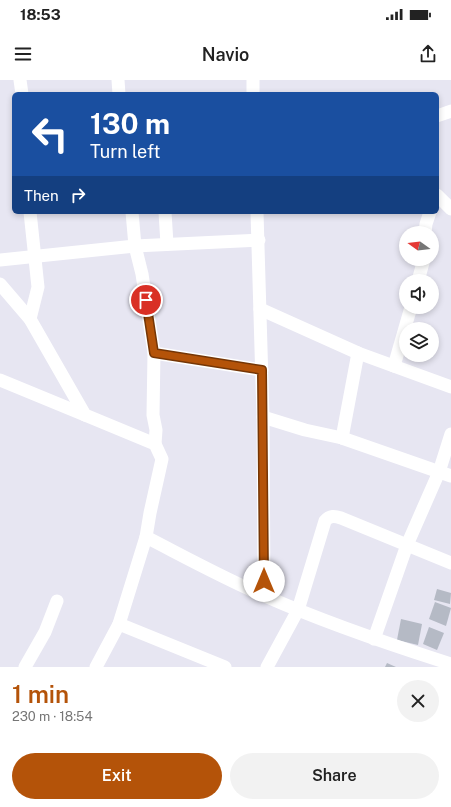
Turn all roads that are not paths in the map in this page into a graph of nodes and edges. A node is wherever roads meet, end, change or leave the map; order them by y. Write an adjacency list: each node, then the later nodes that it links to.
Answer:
1 (20, 80): 4 (street)
2 (118, 80): 5 (street)
3 (253, 80): 6 (street)
4 (22, 92)
5 (119, 92)
6 (253, 92)
7 (451, 111): 8 (street)
8 (439, 115)
9 (439, 198): 10 (street)
10 (451, 209)
11 (30, 214): 20 (street)
12 (132, 214): 19 (street)
13 (165, 214): 18 (street)
14 (257, 214): 17 (street)
15 (429, 214): 16 (street)
16 (426, 226)
17 (259, 240): 18 (street); 23 (street)
18 (167, 244): 19 (street)
19 (135, 246): 20 (street); 26 (street)
20 (35, 257): 21 (street); 25 (street)
21 (0, 260)
22 (0, 284): 25 (street)
23 (260, 309): 27 (street); 29 (street)
24 (409, 314): 28 (street)
25 (30, 319): 32 (street)
26 (154, 353): 29 (street); 36 (street)
27 (358, 353): 28 (street); 35 (street)
28 (394, 366): 31 (street)
29 (262, 370): 33 (street)
30 (0, 380): 32 (street)
31 (451, 387)
32 (85, 415): 36 (street)
33 (263, 417): 35 (street); 41 (street)
34 (451, 434): 37 (street)
35 (342, 438): 37 (street)
36 (155, 444): 38 (street)
37 (445, 474): 39 (street)
38 (146, 537): 41 (street); 44 (street)
39 (407, 545): 40 (street); 43 (street); 45 (street)
40 (451, 563)
41 (264, 596): 43 (street)
42 (57, 601): 47 (street)
43 (298, 610): 45 (street); 50 (street)
44 (119, 624): 48 (street); 49 (street)
45 (374, 639): 46 (street)
46 (451, 664)
47 (26, 667)
48 (96, 667)
49 (225, 667)
50 (267, 667)

